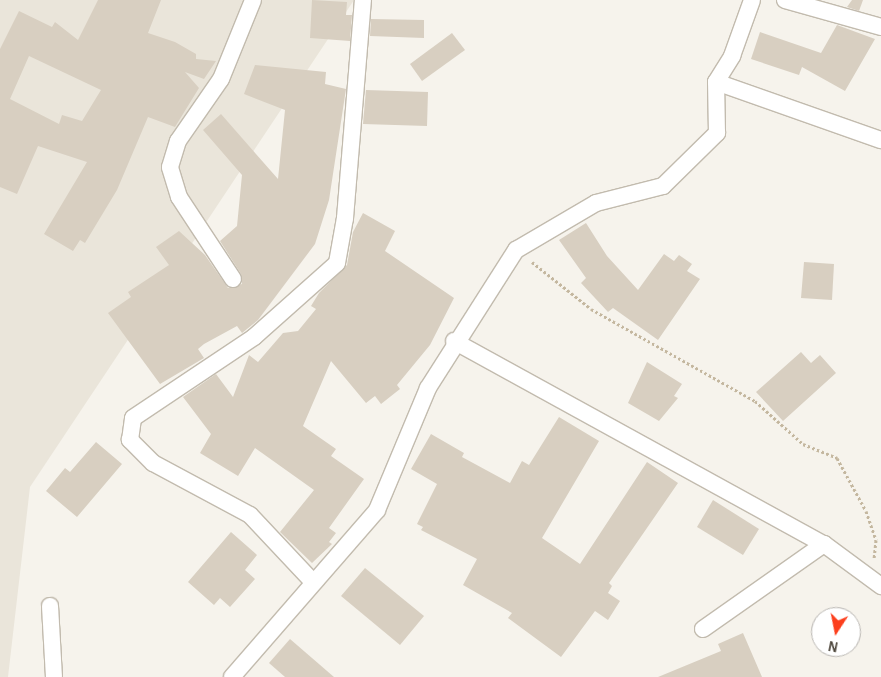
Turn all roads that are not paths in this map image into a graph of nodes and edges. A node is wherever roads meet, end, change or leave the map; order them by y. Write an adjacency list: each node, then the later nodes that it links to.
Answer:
1 (253, 0): 8 (street)
2 (363, 0): 11 (street)
3 (752, 0): 6 (street)
4 (785, 0): 5 (street)
5 (881, 27)
6 (716, 82): 7 (street); 9 (street)
7 (881, 140)
8 (233, 279)
9 (454, 341): 10 (street); 11 (street)
10 (824, 544): 12 (street); 14 (street)
11 (313, 582): 16 (street)
12 (877, 584)
13 (50, 606): 15 (street)
14 (703, 629)
15 (54, 677)
16 (232, 677)

